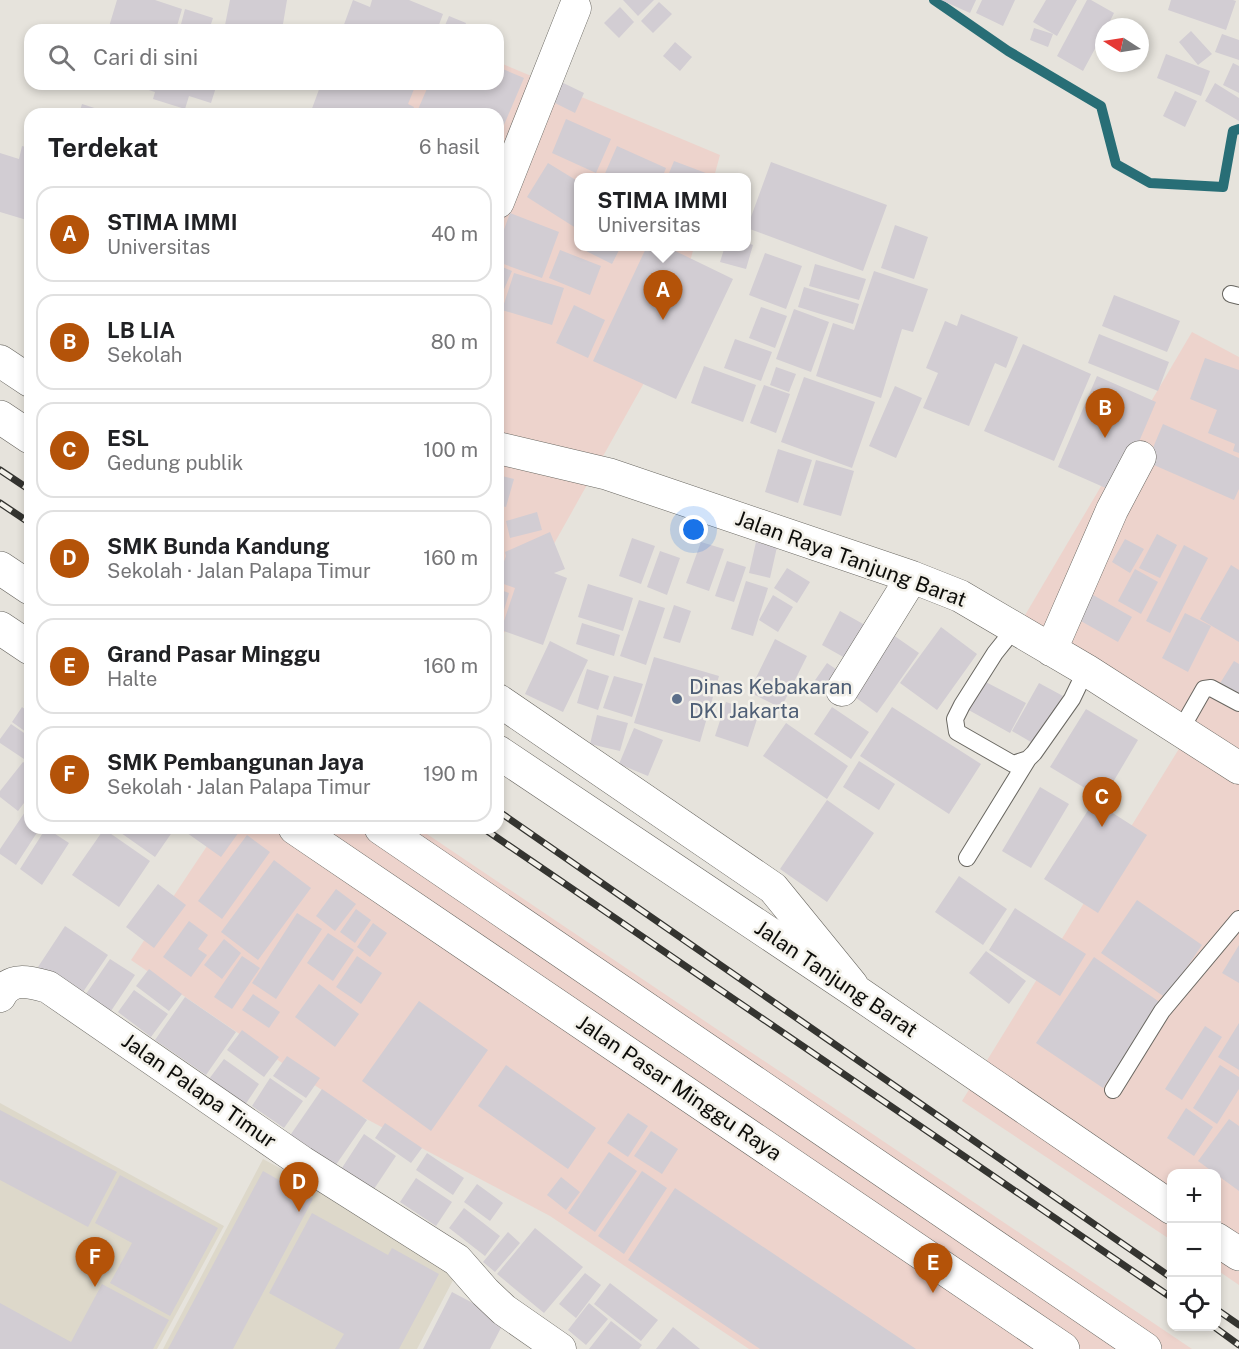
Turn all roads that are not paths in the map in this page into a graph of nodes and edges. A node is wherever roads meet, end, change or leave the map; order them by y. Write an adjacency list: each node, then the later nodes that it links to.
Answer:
1 (575, 8): 2 (street)
2 (504, 187)
3 (0, 356): 4 (street)
4 (24, 360)
5 (0, 361): 6 (street)
6 (24, 377)
7 (0, 417): 8 (main road)
8 (24, 433)
9 (504, 449): 12 (street, Jalan Raya Tanjung Barat)
10 (1140, 457): 17 (street)
11 (0, 568): 13 (main road)
12 (912, 577): 15 (street, Jalan Raya Tanjung Barat); 19 (street)
13 (24, 584)
14 (0, 628): 16 (main road)
15 (1015, 628): 17 (street, Jalan Raya Tanjung Barat); 24 (lane)
16 (24, 644)
17 (1051, 650): 18 (street, Jalan Raya Tanjung Barat)
18 (1086, 670): 22 (street, Jalan Raya Tanjung Barat); 24 (lane)
19 (842, 690)
20 (1239, 703): 22 (lane)
21 (504, 704): 31 (street)
22 (1180, 730): 25 (street, Jalan Raya Tanjung Barat)
23 (504, 756): 31 (main road, Jalan Tanjung Barat)
24 (1028, 759): 28 (lane)
25 (1239, 768)
26 (304, 834): 37 (main road, Jalan Pasar Minggu Raya)
27 (390, 834): 38 (main road)
28 (967, 858)
29 (1239, 919): 32 (lane)
30 (2, 992): 36 (street, Jalan Palapa Timur)
31 (861, 995): 33 (main road, Jalan Tanjung Barat)
32 (1113, 1090)
33 (1167, 1205)
34 (1221, 1242): 35 (main road)
35 (1239, 1254)
36 (560, 1349)
37 (1063, 1349)
38 (1144, 1349)

